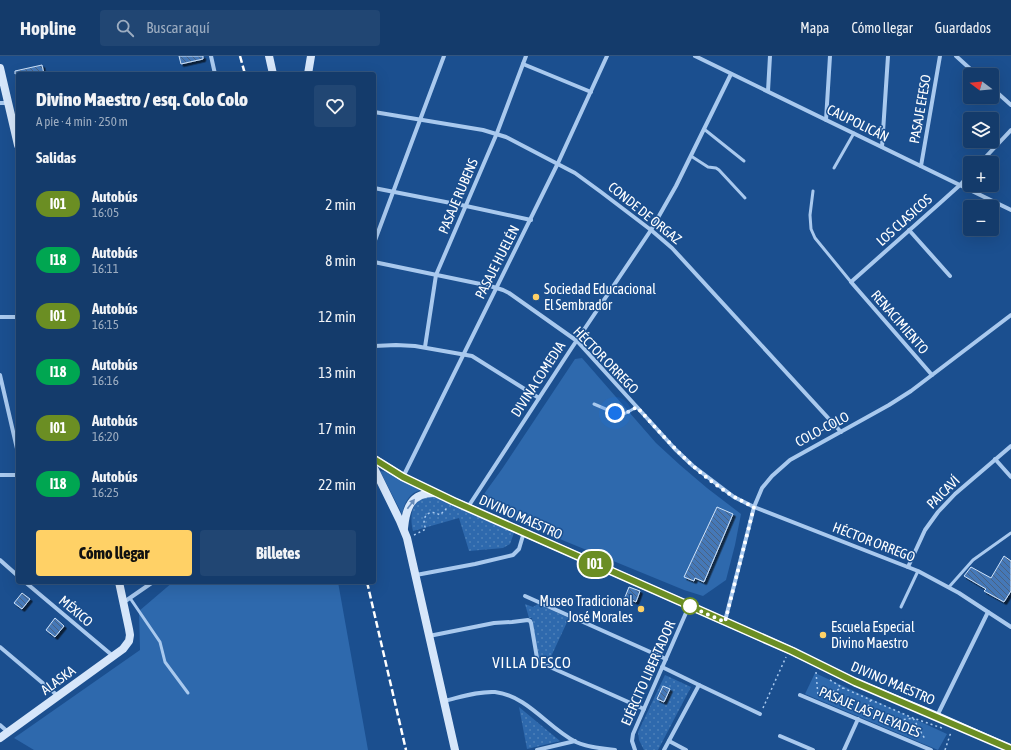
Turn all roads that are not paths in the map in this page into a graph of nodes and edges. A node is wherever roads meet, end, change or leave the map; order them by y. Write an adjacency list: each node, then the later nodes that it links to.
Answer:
1 (210, 56): 18 (street)
2 (269, 56): 19 (street)
3 (311, 56): 20 (street)
4 (444, 56): 28 (street)
5 (526, 56): 15 (street, PASAJE RUBENS)
6 (607, 56): 22 (street, PASAJE HUELÉN)
7 (695, 56): 14 (street, CAUPOLICÁN)
8 (706, 56): 14 (street)
9 (770, 56): 23 (street)
10 (830, 56): 29 (street)
11 (888, 56): 35 (street)
12 (940, 56): 40 (street, PASAJE EFESO)
13 (956, 56): 17 (street)
14 (706, 61): 21 (street, CAUPOLICÁN)
15 (523, 64): 22 (street); 32 (street, PASAJE RUBENS)
16 (0, 68): 25 (street)
17 (969, 68)
18 (214, 72)
19 (273, 72)
20 (308, 72)
21 (731, 74): 23 (street, CAUPOLICÁN); 30 (street, DIVINA COMEDIA)
22 (591, 92): 39 (street, PASAJE HUELÉN)
23 (768, 92): 29 (street, CAUPOLICÁN)
24 (999, 94): 26 (street)
25 (4, 103): 34 (street)
26 (1011, 105)
27 (376, 112): 28 (street, CONDE DE ORGAZ)
28 (420, 120): 32 (street, CONDE DE ORGAZ); 46 (street)
29 (826, 120): 33 (street, CAUPOLICÁN)
30 (704, 129): 36 (street, DIVINA COMEDIA); 38 (lane)
31 (1011, 130): 37 (street)
32 (497, 133): 39 (street, CONDE DE ORGAZ); 48 (street, PASAJE RUBENS)
33 (854, 133): 35 (street, CAUPOLICÁN); 41 (lane)
34 (16, 139)
35 (882, 147): 40 (street, CAUPOLICÁN)
36 (691, 156): 47 (lane); 51 (street, DIVINA COMEDIA)
37 (987, 156)
38 (744, 161)
39 (558, 163): 50 (street, PASAJE HUELÉN); 51 (street, CONDE DE ORGAZ)
40 (921, 166): 43 (street, CAUPOLICÁN)
41 (834, 168)
42 (963, 182): 43 (street, LOS CLASICOS)
43 (960, 185): 49 (street, CAUPOLICÁN); 52 (street, LOS CLASICOS)
44 (376, 188): 46 (street)
45 (813, 191): 57 (lane)
46 (393, 192): 48 (street); 53 (street)
47 (745, 198)
48 (466, 206): 50 (street); 55 (street, PASAJE RUBENS)
49 (1011, 210)
50 (531, 220): 58 (street, PASAJE HUELÉN)
51 (651, 230): 62 (street, DIVINA COMEDIA); 71 (street, CONDE DE ORGAZ)
52 (909, 230): 56 (street); 57 (street, LOS CLASICOS)
53 (376, 238)
54 (376, 262): 55 (street, HÉCTOR ORREGO)
55 (436, 275): 58 (street, HÉCTOR ORREGO); 64 (street, PASAJE RUBENS)
56 (950, 276)
57 (851, 282): 67 (street, RENACIMIENTO)
58 (496, 288): 62 (street, HÉCTOR ORREGO); 65 (street, PASAJE HUELÉN)
59 (1011, 315): 67 (street, COLO-COLO)
60 (0, 317): 61 (street)
61 (16, 317)
62 (576, 341): 68 (street, DIVINA COMEDIA); 70 (street, HÉCTOR ORREGO)
63 (376, 346): 64 (street)
64 (424, 347): 65 (street)
65 (463, 354): 68 (street); 79 (street, PASAJE HUELÉN)
66 (0, 375): 72 (street)
67 (932, 376): 71 (street, COLO-COLO)
68 (539, 398): 83 (street, DIVINA COMEDIA)
69 (594, 404): 70 (lane)
70 (637, 407): 82 (street, HÉCTOR ORREGO)
71 (841, 432): 82 (street, COLO-COLO)
72 (16, 444)
73 (1011, 446): 74 (street, PAICAVÍ)
74 (995, 459): 80 (street); 88 (street, PAICAVÍ)
75 (376, 460): 79 (street, DIVINO MAESTRO)
76 (376, 472): 84 (street)
77 (0, 475): 78 (street)
78 (16, 475)
79 (403, 477): 81 (street, DIVINO MAESTRO)
80 (1011, 477)
81 (435, 493): 83 (street, DIVINO MAESTRO); 84 (street, one-way to 81)
82 (754, 507): 88 (street, HÉCTOR ORREGO); 101 (street, COLO-COLO)
83 (468, 508): 85 (street, DIVINO MAESTRO)
84 (404, 530): 91 (street)
85 (524, 532): 91 (street); 98 (street, DIVINO MAESTRO)
86 (1011, 532): 95 (lane)
87 (0, 560): 90 (street)
88 (908, 567): 89 (street, HÉCTOR ORREGO)
89 (918, 571): 95 (street, HÉCTOR ORREGO); 99 (lane)
90 (16, 574)
91 (416, 575): 103 (street)
92 (27, 584): 105 (street, MÉXICO)
93 (120, 584): 97 (street)
94 (150, 584): 97 (street)
95 (949, 587): 100 (street, HÉCTOR ORREGO)
96 (526, 596): 106 (street)
97 (127, 600): 105 (street, ALASKA); 109 (lane)
98 (689, 606): 101 (street, DIVINO MAESTRO); 106 (street, EJÉRCITO LIBERTADOR)
99 (900, 606)
100 (988, 612): 102 (street, HÉCTOR ORREGO); 115 (street)
101 (725, 622): 115 (street, DIVINO MAESTRO)
102 (1011, 626)
103 (429, 636): 112 (street); 113 (street)
104 (0, 647): 111 (street)
105 (113, 656): 111 (street, ALASKA)
106 (666, 659): 107 (street, EJÉRCITO LIBERTADOR)
107 (662, 667): 108 (street); 113 (street, EJÉRCITO LIBERTADOR)
108 (698, 686): 114 (street); 122 (street)
109 (188, 693)
110 (800, 695): 116 (street, PASAJE LAS PLEYADES)
111 (58, 696): 118 (street, ALASKA)
112 (444, 701): 121 (street); 124 (street)
113 (644, 709): 127 (street, EJÉRCITO LIBERTADOR)
114 (760, 714)
115 (937, 716): 123 (street, DIVINO MAESTRO)
116 (858, 719): 131 (street); 132 (street, PASAJE LAS PLEYADES)
117 (0, 725): 118 (street)
118 (8, 732): 120 (street, ALASKA)
119 (780, 736): 130 (street)
120 (0, 738)
121 (575, 741): 125 (street); 126 (street)
122 (669, 741): 128 (street); 129 (street)
123 (1011, 749)
124 (455, 750)
125 (537, 750)
126 (615, 750)
127 (635, 750)
128 (664, 750)
129 (686, 750)
130 (813, 750)
131 (844, 750)
132 (931, 750)

